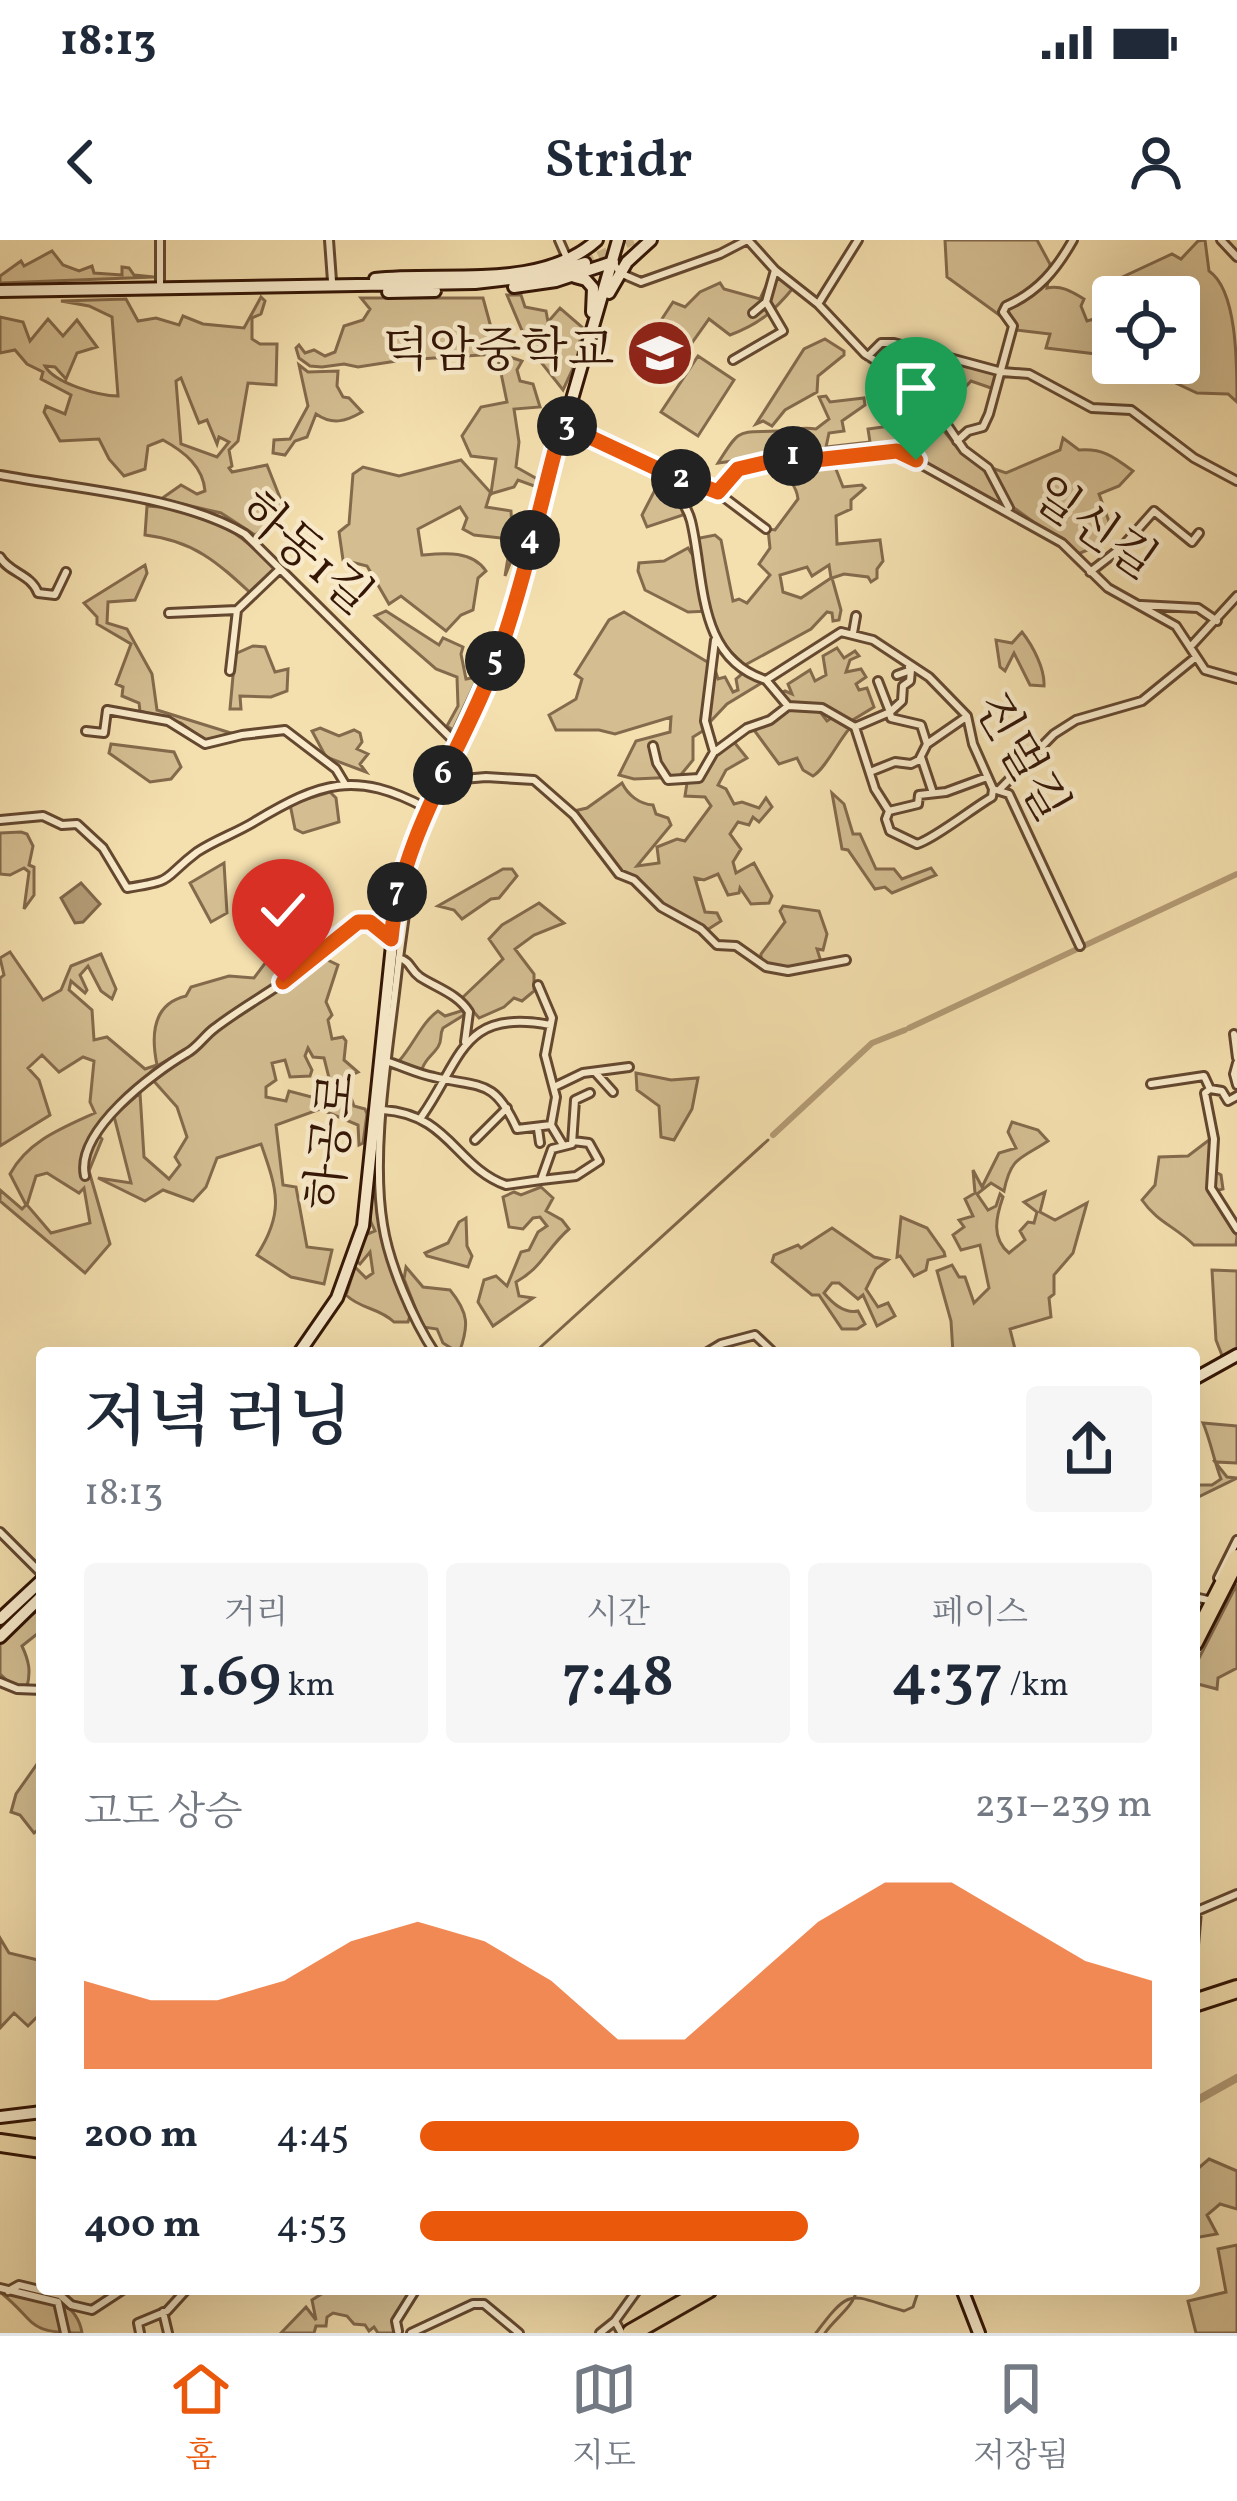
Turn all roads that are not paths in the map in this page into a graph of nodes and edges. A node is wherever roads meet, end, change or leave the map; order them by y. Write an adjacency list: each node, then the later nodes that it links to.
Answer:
1 (160, 240): 17 (street)
2 (329, 240): 18 (street)
3 (559, 240): 12 (street)
4 (597, 240): 12 (main road)
5 (619, 240): 13 (main road); 14 (main road, 하공로)
6 (651, 240): 14 (main road)
7 (747, 240): 14 (street); 15 (street)
8 (858, 240): 21 (street)
9 (1073, 240): 26 (street)
10 (1221, 240): 11 (street)
11 (1237, 256)
12 (567, 260): 13 (main road); 18 (main road)
13 (584, 262): 14 (main road); 16 (main road); 18 (main road)
14 (617, 267): 23 (main road, 하공로)
15 (776, 270): 20 (street); 21 (street)
16 (572, 276): 18 (main road); 23 (main road)
17 (160, 283): 18 (main road); 19 (main road)
18 (340, 283): 19 (main road)
19 (0, 288)
20 (766, 302): 22 (street); 25 (street)
21 (818, 304): 24 (street)
22 (753, 314)
23 (588, 338): 27 (main road, 하공로)
24 (868, 356): 26 (street); 28 (street)
25 (734, 360)
26 (1002, 372): 28 (street); 31 (street)
27 (562, 424): 29 (street); 64 (main road, 하공로)
28 (957, 441): 33 (street)
29 (660, 470): 32 (street); 47 (street)
30 (0, 475): 37 (street, 하동1길)
31 (1237, 481)
32 (718, 492): 33 (street, 일신길); 34 (street)
33 (1011, 512): 39 (street, 일신길)
34 (766, 529)
35 (1199, 533): 39 (street)
36 (0, 557): 38 (street)
37 (280, 569): 42 (street); 64 (street, 하동1길)
38 (66, 572)
39 (1090, 572): 41 (street, 일신길)
40 (1237, 596): 45 (street)
41 (1141, 605): 45 (street); 48 (street, 일신길)
42 (237, 610): 43 (street); 52 (street)
43 (169, 613)
44 (856, 616): 46 (street)
45 (1217, 621): 48 (street)
46 (853, 633): 50 (street, 진멀길); 55 (street)
47 (715, 640): 55 (street); 67 (street)
48 (1192, 645): 49 (street, 일신길)
49 (1197, 656): 54 (street); 73 (street)
50 (903, 659): 51 (street); 60 (street, 진멀길)
51 (911, 670): 53 (street); 57 (street)
52 (230, 671)
53 (897, 675)
54 (1237, 679)
55 (766, 680): 58 (street)
56 (878, 681): 59 (street)
57 (902, 701): 59 (street); 61 (street)
58 (788, 706): 62 (street); 67 (street)
59 (890, 712): 61 (street); 62 (street)
60 (967, 716): 65 (street); 70 (street, 진멀길)
61 (904, 721): 65 (street)
62 (855, 727): 69 (street)
63 (86, 731): 72 (street)
64 (457, 744): 71 (main road, 하공로)
65 (927, 744): 68 (street)
66 (653, 746): 67 (street)
67 (714, 752)
68 (921, 756): 69 (street); 74 (street)
69 (870, 772): 76 (street)
70 (987, 777): 73 (street, 진멀길); 74 (street)
71 (440, 782): 75 (main road, 하공로); 82 (street)
72 (345, 784): 75 (street); 77 (street)
73 (997, 789): 76 (street); 80 (street, 진멀길)
74 (933, 793): 76 (street)
75 (426, 808): 78 (main road, 하공로)
76 (889, 811)
77 (0, 820)
78 (415, 838): 79 (main road, 하공로); 81 (street)
79 (391, 939): 88 (main road, 하공로); 110 (street)
80 (1080, 946)
81 (399, 958): 86 (street); 88 (street)
82 (846, 960)
83 (538, 985): 84 (street)
84 (550, 1025): 86 (street); 94 (street)
85 (1235, 1037): 87 (street)
86 (465, 1042): 91 (street)
87 (1237, 1056): 93 (street)
88 (385, 1060): 91 (street); 102 (street); 112 (main road, 하공로)
89 (628, 1067): 90 (street)
90 (595, 1072): 94 (street); 96 (street)
91 (444, 1079): 101 (street); 103 (street)
92 (1150, 1084): 95 (street)
93 (1237, 1085)
94 (554, 1087): 99 (street)
95 (1210, 1089): 98 (street); 114 (street)
96 (614, 1092)
97 (590, 1093): 100 (street)
98 (1237, 1096)
99 (556, 1097): 100 (street); 104 (street)
100 (574, 1100): 107 (street)
101 (507, 1108): 105 (street); 106 (street)
102 (383, 1110): 103 (street); 113 (street)
103 (421, 1118): 111 (street)
104 (551, 1125): 105 (street); 109 (street)
105 (538, 1129): 108 (street)
106 (475, 1140)
107 (573, 1141): 109 (street); 111 (street)
108 (540, 1143)
109 (563, 1145): 111 (street)
110 (85, 1176)
111 (541, 1180)
112 (363, 1226): 113 (street); 115 (main road, 하공로)
113 (383, 1226): 116 (street)
114 (1237, 1229)
115 (303, 1347)
116 (432, 1347)
117 (716, 1347): 118 (street)
118 (767, 1347)
119 (1237, 1355): 120 (main road)
120 (1200, 1375)
121 (0, 1532): 125 (street)
122 (1237, 1540): 129 (street)
123 (1237, 1558): 132 (highway)
124 (1237, 1570): 133 (highway)
125 (36, 1571)
126 (36, 1584): 131 (main road)
127 (36, 1597): 131 (main road)
128 (1200, 1598): 129 (street)
129 (1208, 1600): 130 (street)
130 (1200, 1615)
131 (0, 1624)
132 (1200, 1630)
133 (1200, 1641)
134 (0, 1682): 135 (street)
135 (36, 1690)
136 (1237, 1894): 137 (street)
137 (1200, 1910)
138 (1237, 1985): 139 (highway)
139 (1200, 1997)
140 (36, 2114): 141 (main road)
141 (0, 2117)
142 (0, 2146): 143 (highway)
143 (36, 2150)
144 (4, 2289): 145 (street); 157 (street)
145 (36, 2289)
146 (60, 2295): 147 (street)
147 (115, 2295)
148 (181, 2295): 154 (street)
149 (412, 2295): 155 (street)
150 (637, 2295): 156 (street)
151 (697, 2295): 156 (highway)
152 (709, 2295): 156 (highway)
153 (964, 2295): 163 (main road)
154 (163, 2312): 158 (street); 159 (street)
155 (398, 2331)
156 (630, 2331): 162 (street)
157 (65, 2333)
158 (140, 2333)
159 (167, 2333)
160 (411, 2333): 161 (street)
161 (519, 2333)
162 (600, 2333)
163 (979, 2333)

